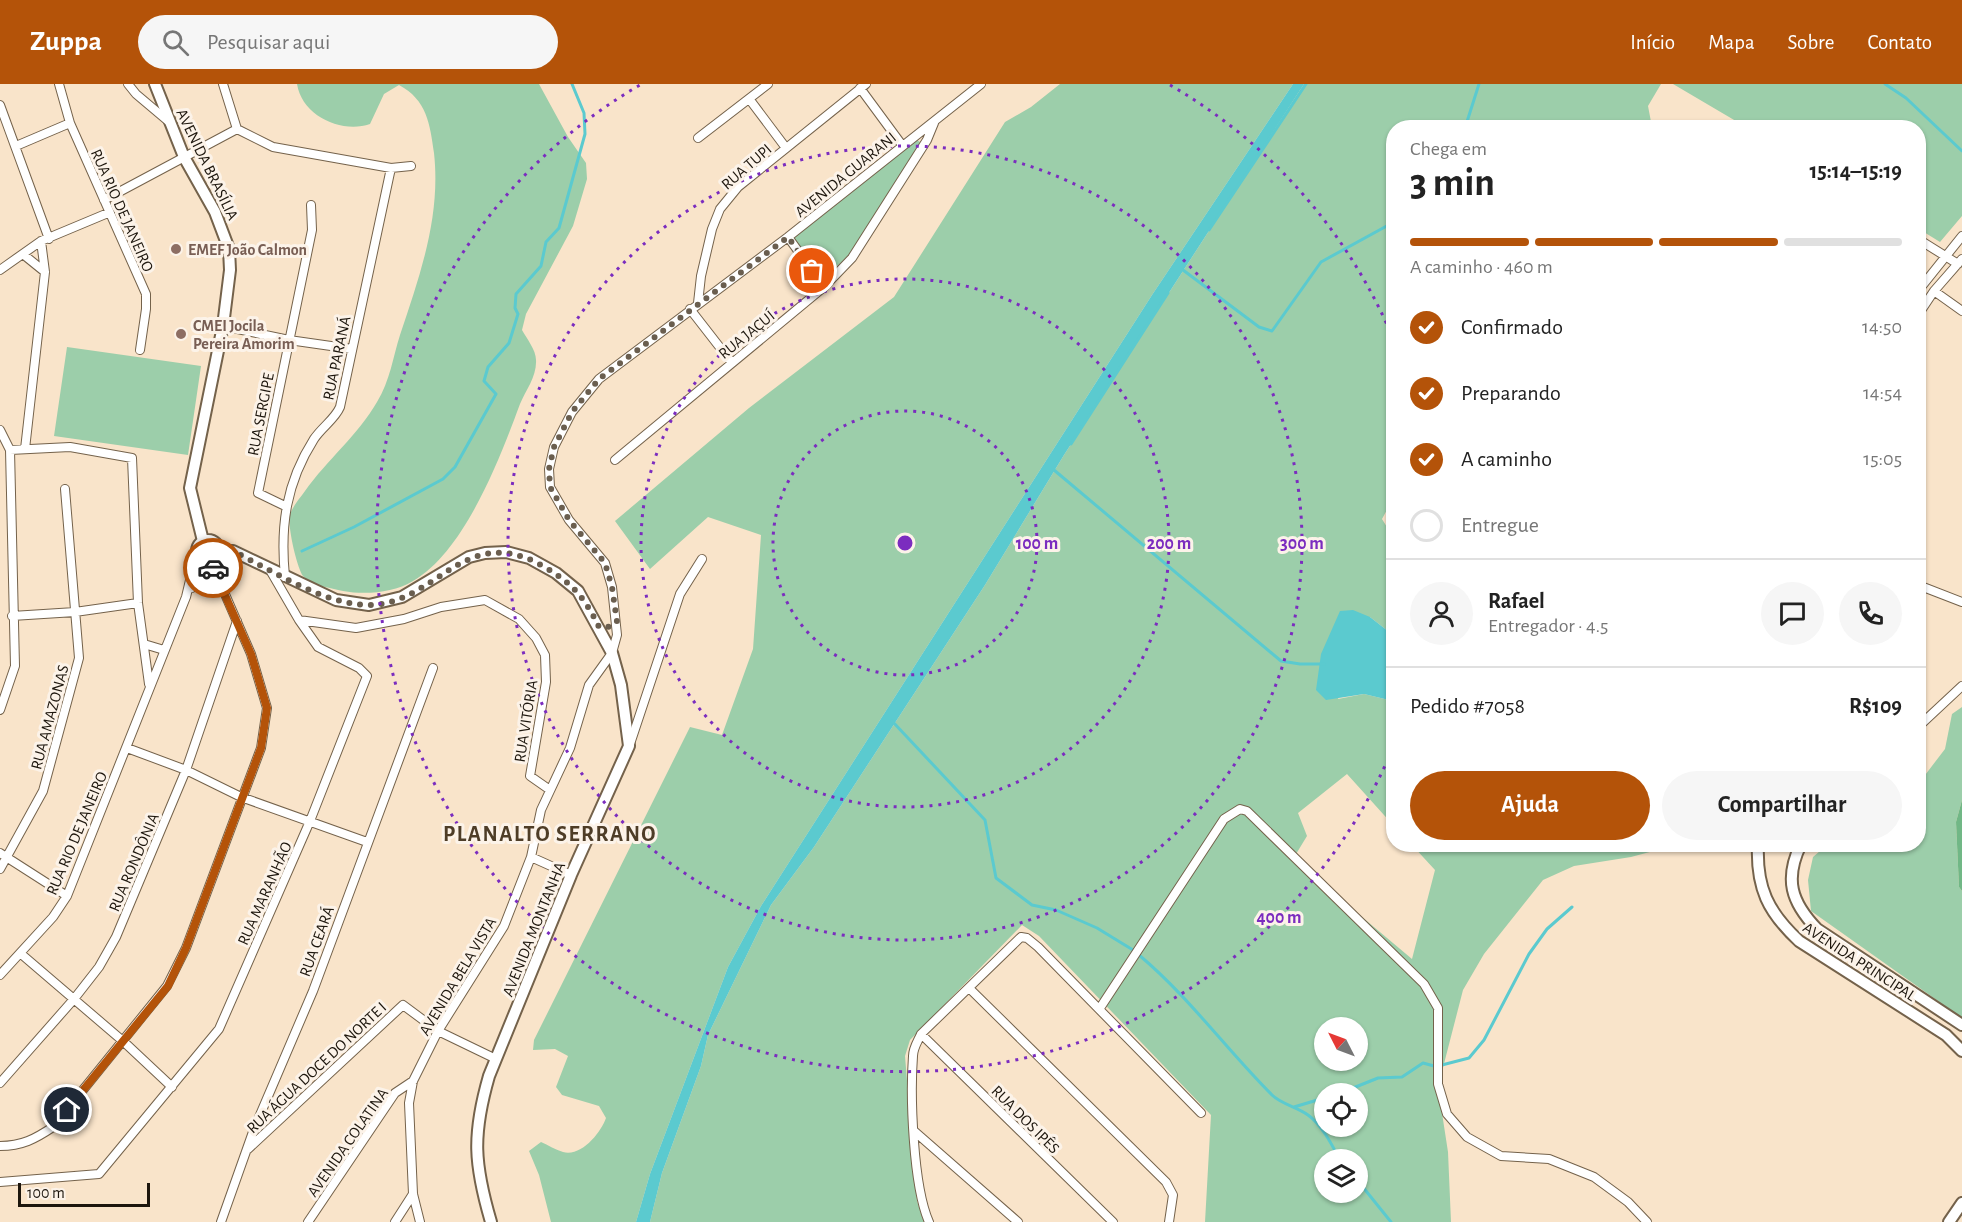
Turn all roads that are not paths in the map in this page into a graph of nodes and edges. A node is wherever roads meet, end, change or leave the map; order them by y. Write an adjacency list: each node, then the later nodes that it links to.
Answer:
1 (59, 84): 12 (street, RUA RIO DE JANEIRO)
2 (128, 84): 10 (street)
3 (155, 84): 10 (street, AVENIDA BRASÍLIA)
4 (223, 84): 13 (street)
5 (768, 84): 8 (street)
6 (981, 84): 11 (street, AVENIDA GUARANI)
7 (863, 86): 15 (street); 17 (street, RUA TUPI)
8 (750, 100): 14 (street); 17 (street)
9 (0, 105): 16 (street)
10 (168, 121): 18 (street, AVENIDA BRASÍLIA)
11 (934, 122): 15 (street, AVENIDA GUARANI); 34 (street, RUA JAÇUÍ)
12 (69, 123): 16 (street); 21 (street, RUA RIO DE JANEIRO)
13 (237, 129): 18 (street); 20 (street)
14 (698, 138)
15 (902, 145): 25 (street, AVENIDA GUARANI)
16 (16, 147): 26 (street)
17 (786, 148): 36 (street, RUA TUPI)
18 (184, 157): 21 (street); 40 (street, AVENIDA BRASÍLIA)
19 (411, 166): 20 (street)
20 (391, 168): 42 (street, RUA PARANÁ)
21 (104, 200): 23 (street, RUA RIO DE JANEIRO)
22 (311, 205): 41 (street, RUA SERGIPE)
23 (108, 213): 26 (street); 43 (street, RUA RIO DE JANEIRO)
24 (1962, 236): 28 (street)
25 (788, 237): 34 (street); 36 (street, AVENIDA GUARANI)
26 (45, 240): 29 (street); 32 (street)
27 (1926, 243): 28 (street)
28 (1945, 254): 30 (street); 33 (street)
29 (24, 255): 31 (street); 32 (street)
30 (1960, 262): 35 (street)
31 (0, 270)
32 (45, 272): 46 (street)
33 (1926, 280)
34 (824, 287): 44 (street, RUA JAÇUÍ)
35 (1934, 291): 37 (street); 39 (street)
36 (698, 303): 38 (street, AVENIDA GUARANI)
37 (1926, 303)
38 (690, 309): 44 (street); 66 (street, AVENIDA GUARANI)
39 (1962, 311)
40 (223, 326): 41 (street); 51 (street, AVENIDA BRASÍLIA)
41 (289, 340): 42 (street); 50 (street, RUA SERGIPE)
42 (352, 349): 50 (street, RUA PARANÁ)
43 (140, 350)
44 (732, 363): 48 (street, RUA JAÇUÍ)
45 (0, 430): 47 (street)
46 (25, 449): 47 (street); 61 (street, RUA RIO DE JANEIRO)
47 (10, 450): 63 (street)
48 (615, 460)
49 (65, 489): 62 (street, RUA AMAZONAS)
50 (285, 506): 57 (street, RUA PARANÁ)
51 (203, 541): 52 (street); 53 (street)
52 (197, 551): 55 (street); 59 (street, RUA RIO DE JANEIRO)
53 (220, 551): 55 (street); 56 (street)
54 (702, 559): 76 (street)
55 (209, 562): 59 (street, RUA RIO DE JANEIRO); 65 (street)
56 (270, 570): 57 (street); 64 (street)
57 (285, 577): 67 (street)
58 (1926, 588): 60 (street)
59 (186, 597): 69 (street, RUA RIO DE JANEIRO)
60 (1962, 602)
61 (138, 603): 62 (street); 68 (street, RUA RIO DE JANEIRO)
62 (75, 612): 63 (street); 87 (street, RUA AMAZONAS)
63 (12, 616): 74 (street)
64 (299, 620): 79 (street, RUA VITÓRIA); 81 (street, RUA MARANHÃO)
65 (237, 621): 78 (street, RUA RONDÔNIA); 80 (street)
66 (617, 622): 67 (street); 70 (street, AVENIDA GUARANI)
67 (599, 627): 70 (street)
68 (144, 644): 69 (street); 72 (street, RUA RIO DE JANEIRO)
69 (164, 650): 72 (street, RUA RIO DE JANEIRO)
70 (612, 653): 76 (street); 79 (street, AVENIDA BELA VISTA)
71 (433, 669): 82 (street, RUA CEARÁ)
72 (150, 685): 77 (street, RUA RIO DE JANEIRO)
73 (1962, 686): 75 (street)
74 (0, 710)
75 (1926, 720)
76 (629, 746): 89 (street, AVENIDA MONTANHA)
77 (127, 748): 78 (street); 90 (street, RUA RIO DE JANEIRO)
78 (186, 770): 80 (street); 94 (street, RUA RONDÔNIA)
79 (550, 790): 86 (street, AVENIDA BELA VISTA)
80 (241, 797): 81 (street); 99 (street)
81 (310, 821): 82 (street); 104 (street, RUA MARANHÃO)
82 (367, 842): 108 (street, RUA CEARÁ)
83 (0, 852): 87 (street)
84 (1758, 852): 100 (street, AVENIDA PRINCIPAL)
85 (1798, 852): 96 (street, AVENIDA PRINCIPAL)
86 (531, 857): 89 (street); 97 (street, AVENIDA BELA VISTA)
87 (8, 858): 88 (street, RUA AMAZONAS); 90 (street)
88 (0, 869)
89 (571, 874): 101 (street, AVENIDA MONTANHA)
90 (67, 896): 91 (street, RUA RIO DE JANEIRO)
91 (20, 953): 92 (street, RUA RIO DE JANEIRO); 94 (street)
92 (0, 975)
93 (969, 988): 95 (street); 98 (street); 121 (street)
94 (74, 999): 99 (street); 103 (street, RUA RONDÔNIA)
95 (1100, 1008): 105 (street); 122 (street)
96 (1962, 1025)
97 (438, 1031): 101 (street, RUA ÁGUA DOCE DO NORTE I); 102 (street, AVENIDA BELA VISTA); 108 (street, RUA ÁGUA DOCE DO NORTE I)
98 (921, 1034): 106 (street); 112 (street, RUA DOS IPÊS)
99 (124, 1042): 104 (street); 107 (street)
100 (1962, 1051)
101 (496, 1059): 117 (street, AVENIDA MONTANHA)
102 (413, 1082): 110 (street, AVENIDA BELA VISTA); 114 (street, AVENIDA COLATINA)
103 (0, 1083)
104 (172, 1087): 109 (street, RUA MARANHÃO)
105 (1201, 1113)
106 (914, 1131): 118 (street); 119 (street)
107 (0, 1146)
108 (247, 1150): 113 (street, RUA CEARÁ)
109 (0, 1182)
110 (413, 1194): 115 (street); 116 (street, AVENIDA BELA VISTA)
111 (1962, 1203): 123 (street)
112 (1105, 1218): 120 (street, RUA DOS IPÊS)
113 (221, 1222)
114 (308, 1222)
115 (395, 1222)
116 (420, 1222)
117 (491, 1222)
118 (929, 1222)
119 (1018, 1222)
120 (1113, 1222)
121 (1169, 1222)
122 (1647, 1222)
123 (1949, 1222)

